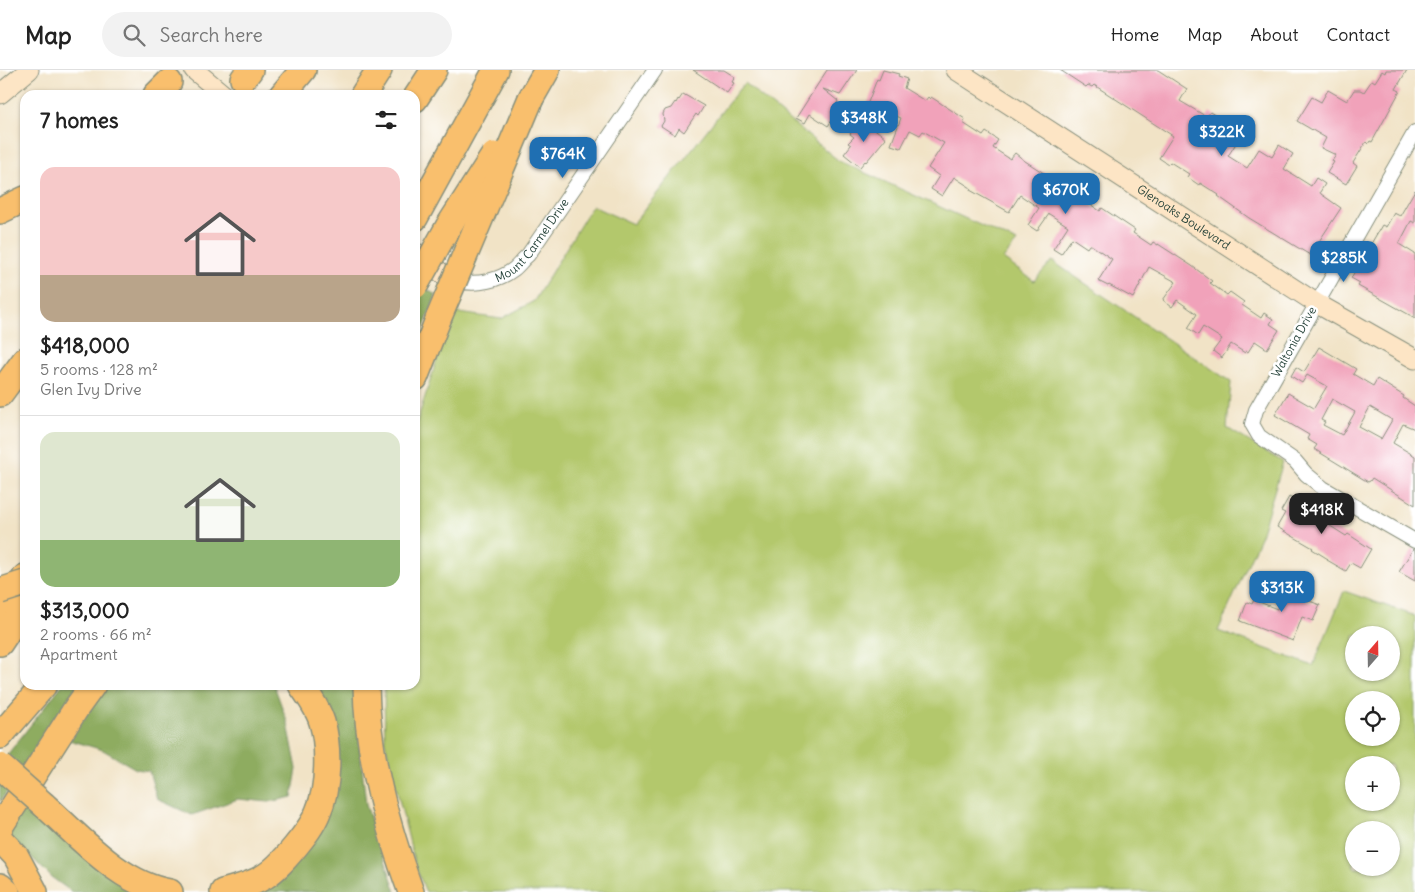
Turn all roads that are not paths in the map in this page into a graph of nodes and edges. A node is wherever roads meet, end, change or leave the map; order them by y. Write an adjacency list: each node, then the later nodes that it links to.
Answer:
1 (29, 70): 14 (street)
2 (194, 70): 10 (street)
3 (303, 70): 11 (highway)
4 (379, 70): 12 (highway)
5 (434, 70): 13 (highway)
6 (496, 70): 18 (highway)
7 (547, 70): 15 (highway)
8 (655, 70): 20 (street, Mount Carmel Drive)
9 (956, 70): 22 (street, Glenoaks Boulevard)
10 (239, 81)
11 (286, 90)
12 (366, 90)
13 (420, 91)
14 (0, 94)
15 (531, 98): 21 (highway, bridge); 24 (highway, bridge)
16 (1415, 132): 22 (street, Waltonia Drive)
17 (20, 201): 19 (highway)
18 (420, 209)
19 (0, 211)
20 (447, 275)
21 (420, 277)
22 (1316, 303): 23 (street, Glenoaks Boulevard); 27 (street, Waltonia Drive)
23 (1415, 359)
24 (420, 365)
25 (20, 367): 26 (highway)
26 (0, 394)
27 (1415, 541)
28 (20, 585): 30 (highway, bridge)
29 (20, 586): 32 (highway)
30 (0, 591)
31 (20, 613): 33 (highway)
32 (0, 622)
33 (0, 643)
34 (23, 690): 39 (highway)
35 (40, 690): 40 (highway)
36 (89, 690): 42 (highway)
37 (304, 690): 47 (highway)
38 (366, 690): 48 (highway)
39 (0, 724)
40 (0, 736)
41 (0, 766): 46 (highway, bridge)
42 (0, 827)
43 (5, 868): 44 (highway); 45 (highway)
44 (31, 892)
45 (35, 892)
46 (170, 892)
47 (223, 892)
48 (410, 892)

